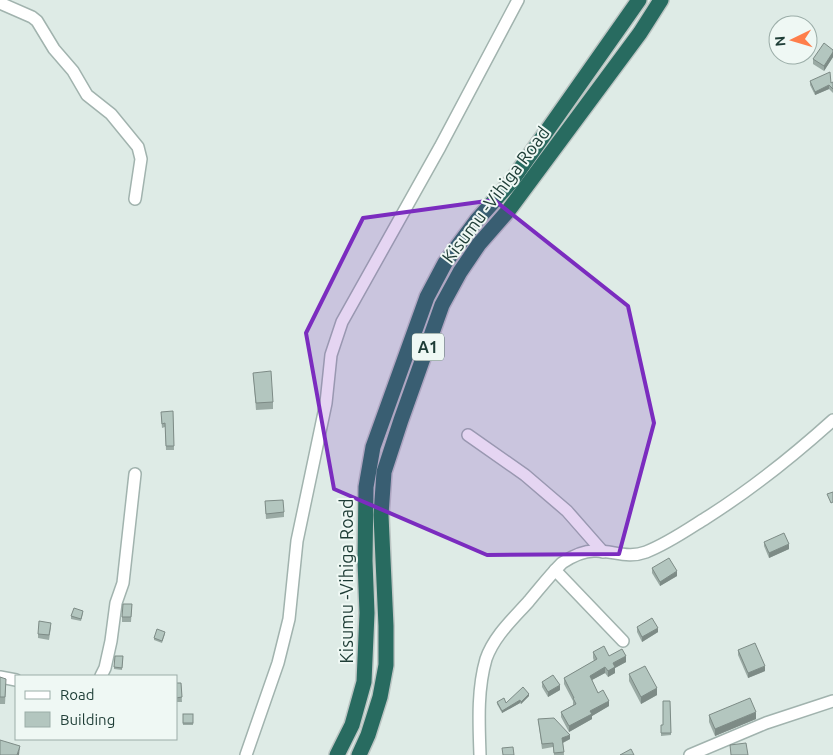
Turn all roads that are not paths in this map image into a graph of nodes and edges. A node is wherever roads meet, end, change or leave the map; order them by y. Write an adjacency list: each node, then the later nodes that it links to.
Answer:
1 (518, 0): 16 (street)
2 (639, 0): 17 (highway, Kisumu -Vihiga Road / A1)
3 (661, 0): 18 (highway, Kisumu -Vihiga Road / A1)
4 (0, 3): 5 (street)
5 (135, 199)
6 (833, 420): 9 (street)
7 (468, 435): 9 (street)
8 (135, 474): 12 (street)
9 (603, 552): 10 (street)
10 (555, 570): 11 (street); 19 (street)
11 (623, 641)
12 (102, 675)
13 (0, 677): 14 (street)
14 (15, 680)
15 (833, 701): 20 (street)
16 (246, 755)
17 (337, 755)
18 (359, 755)
19 (480, 755)
20 (690, 755)

